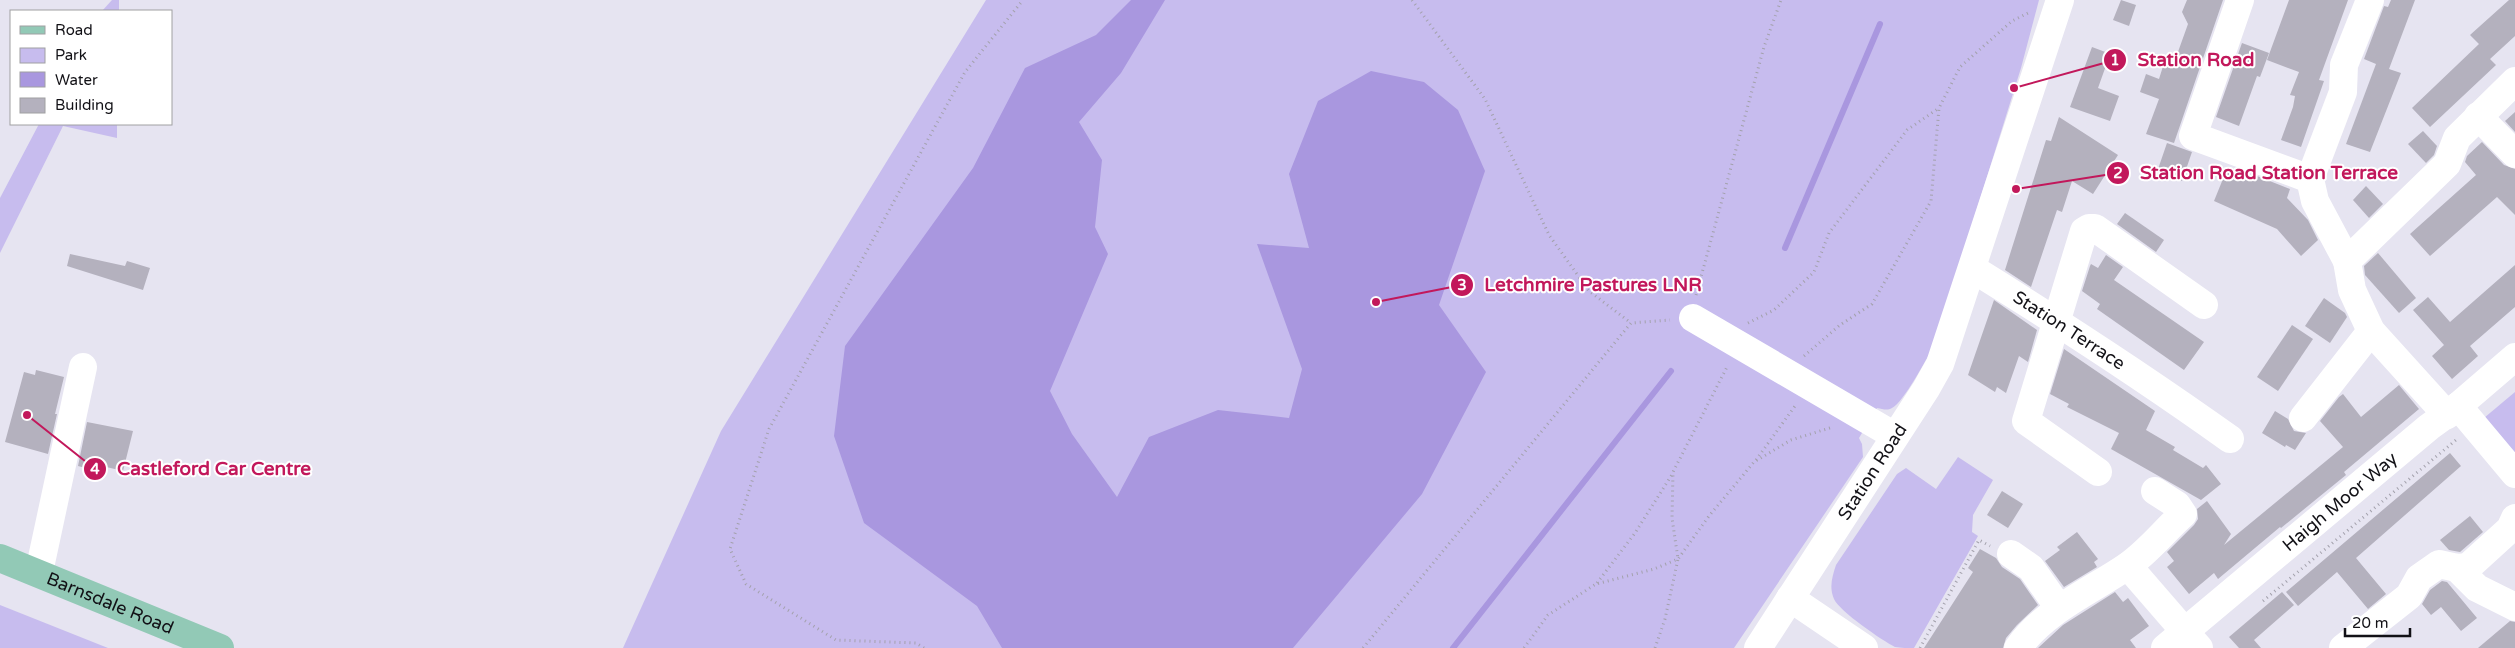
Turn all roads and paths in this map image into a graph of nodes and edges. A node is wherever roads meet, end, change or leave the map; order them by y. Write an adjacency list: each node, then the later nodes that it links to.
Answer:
1 (1023, 0): 48 (path)
2 (1412, 0): 16 (path)
3 (1781, 0): 17 (path)
4 (2240, 0): 11 (street)
5 (2370, 0): 11 (street)
6 (2049, 4): 8 (path); 13 (street, Station Road)
7 (2515, 82): 9 (street)
8 (1939, 108): 17 (path); 22 (path)
9 (2478, 116): 10 (street); 12 (street)
10 (2515, 154)
11 (2310, 179): 12 (street)
12 (2347, 261): 18 (street)
13 (1972, 269): 15 (street, Station Terrace); 27 (street, Station Road)
14 (2204, 305): 15 (street)
15 (2055, 320): 28 (street, Station Terrace); 31 (street)
16 (1631, 323): 17 (path); 49 (path)
17 (1704, 324): 19 (street)
18 (2371, 331): 25 (street); 26 (street)
19 (1738, 345): 22 (street); 30 (path)
20 (2515, 356): 25 (street, Haigh Moor Way)
21 (83, 367): 40 (street)
22 (1786, 372): 23 (street)
23 (1810, 386): 24 (street); 29 (path)
24 (1855, 413): 27 (street); 29 (path)
25 (2460, 415): 32 (street); 43 (path); 46 (street, Haigh Moor Way)
26 (2303, 418)
27 (1895, 436): 42 (street, Station Road)
28 (2230, 439)
29 (1754, 462): 37 (path)
30 (1673, 472): 37 (path); 41 (path)
31 (2098, 472)
32 (2515, 474)
33 (2155, 491): 38 (street)
34 (2515, 518): 39 (street)
35 (2011, 554): 45 (street); 54 (path)
36 (0, 558): 40 (main road, Barnsdale Road)
37 (1678, 559): 41 (path); 51 (path)
38 (2128, 566): 45 (street); 46 (street)
39 (2457, 568): 44 (street); 56 (street)
40 (39, 572): 47 (main road, Barnsdale Road)
41 (1596, 584): 50 (path)
42 (1790, 598): 52 (street, Station Road); 53 (street)
43 (2255, 607)
44 (2515, 607)
45 (2059, 608): 55 (street)
46 (2183, 643)
47 (220, 648)
48 (924, 648)
49 (1363, 648)
50 (1524, 648)
51 (1655, 648)
52 (1758, 648)
53 (1864, 648)
54 (1920, 648)
55 (2018, 648)
56 (2343, 648)

